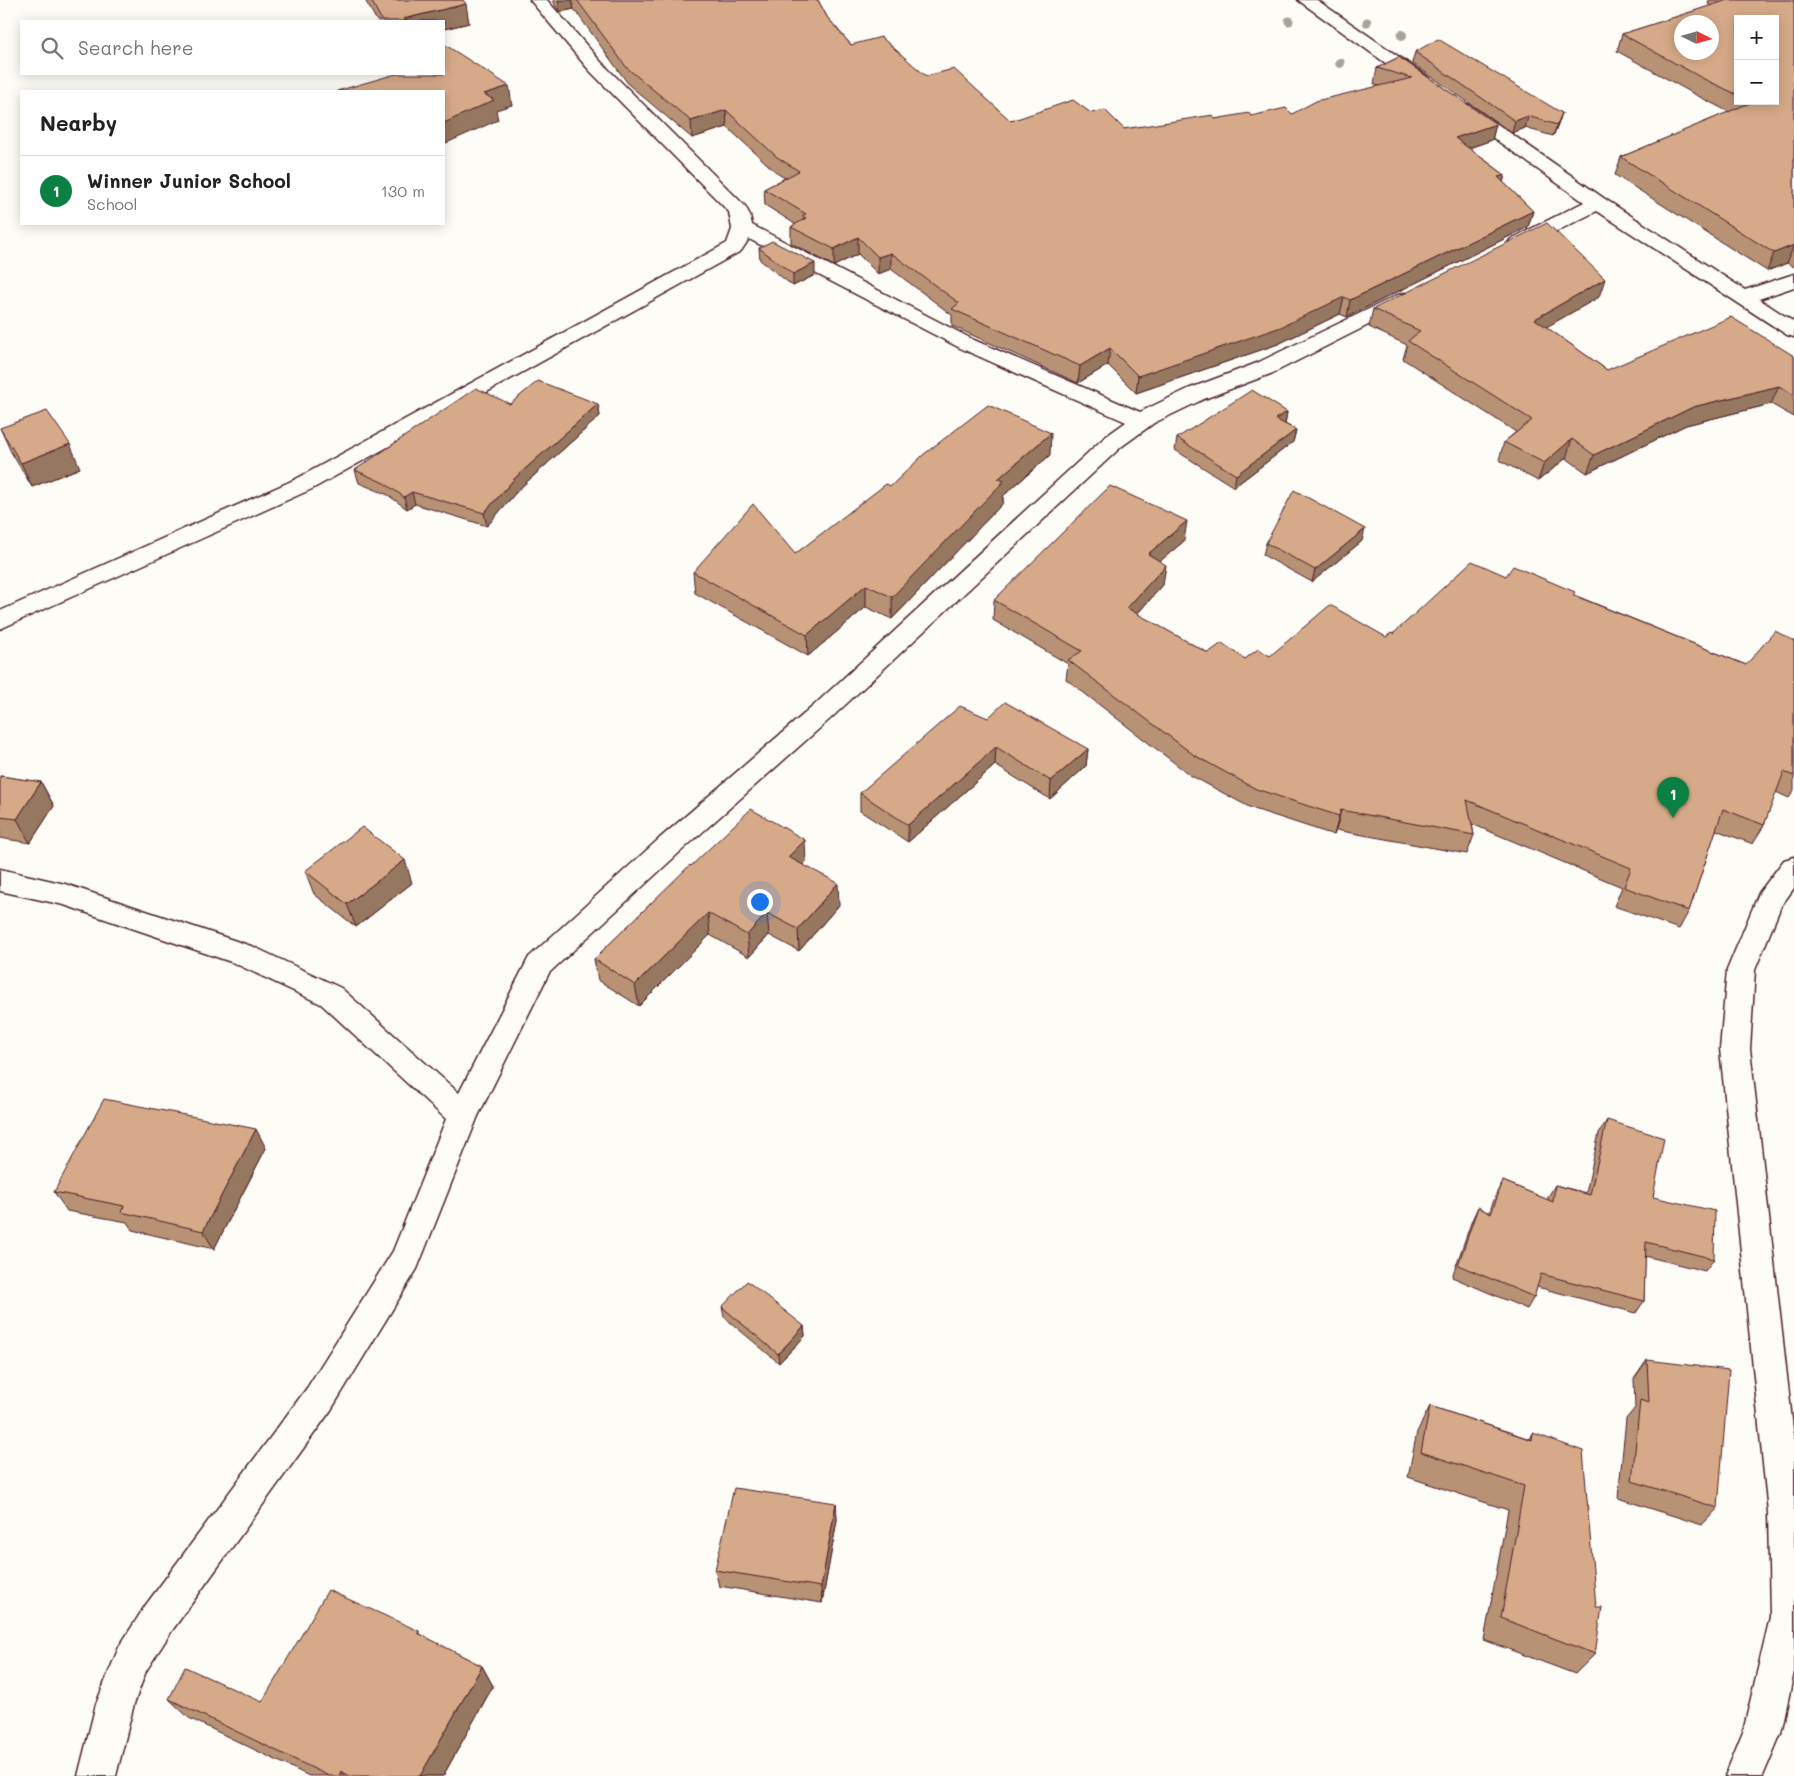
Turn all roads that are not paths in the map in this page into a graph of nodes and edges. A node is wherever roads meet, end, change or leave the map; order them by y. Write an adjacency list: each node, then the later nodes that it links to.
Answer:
1 (538, 0): 6 (street)
2 (1306, 0): 3 (street)
3 (1436, 90)
4 (1452, 101): 5 (street)
5 (1598, 203): 7 (street); 10 (street)
6 (742, 228): 12 (street); 13 (street)
7 (1500, 252)
8 (1794, 280): 10 (street)
9 (1430, 286): 12 (street)
10 (1742, 298): 11 (street)
11 (1794, 331)
12 (1142, 421): 16 (street)
13 (0, 621)
14 (1794, 867): 18 (street)
15 (0, 880): 16 (street)
16 (463, 1115): 17 (street)
17 (97, 1776)
18 (1744, 1776)

